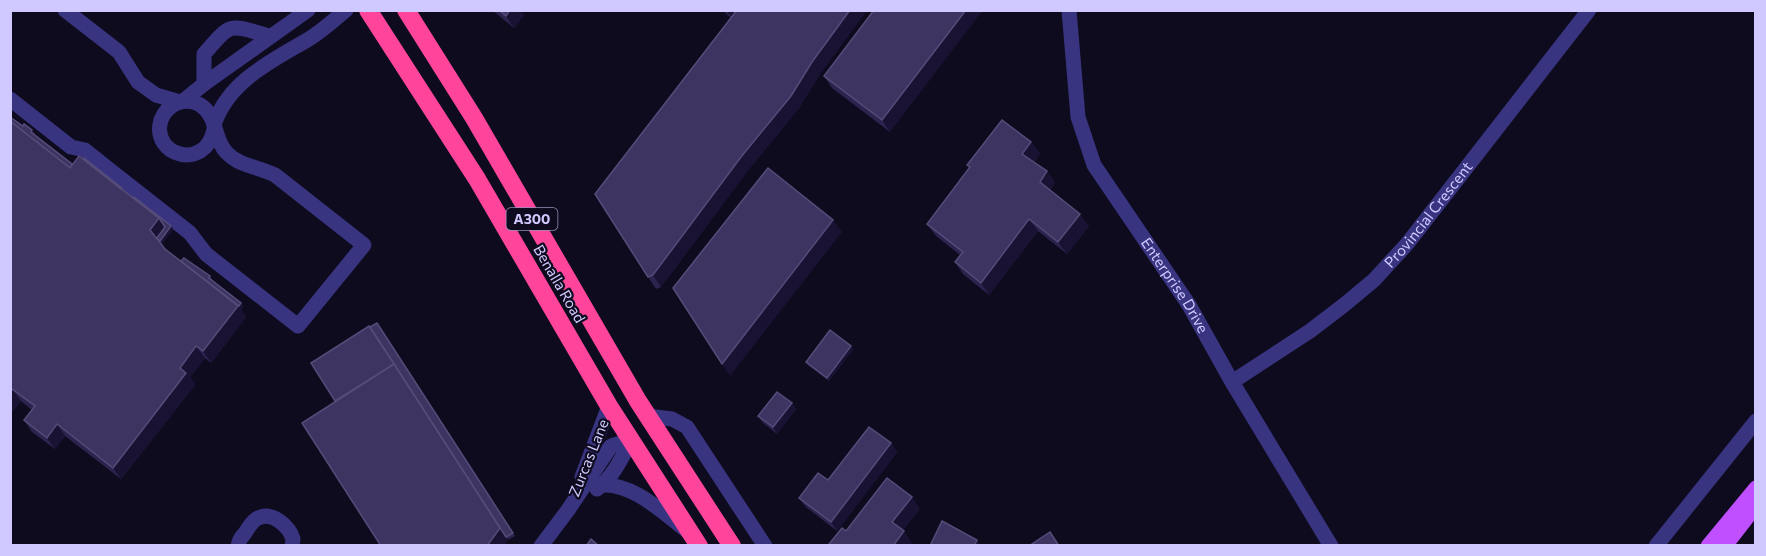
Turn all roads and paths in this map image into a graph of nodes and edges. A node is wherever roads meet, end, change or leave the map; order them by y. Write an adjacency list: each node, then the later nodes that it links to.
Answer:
1 (65, 10): 12 (street)
2 (291, 10): 9 (street)
3 (308, 10): 9 (street)
4 (346, 10): 13 (street)
5 (368, 10): 15 (highway, Benalla Road / A300)
6 (406, 10): 17 (highway, Benalla Road / A300)
7 (1069, 10): 14 (street, Enterprise Drive)
8 (1589, 10): 14 (street, Provincial Crescent)
9 (274, 33): 10 (street); 10 (street)
10 (204, 84): 12 (street)
11 (10, 99): 13 (street)
12 (182, 102): 13 (street); 13 (street)
13 (214, 127)
14 (1232, 382): 29 (street, Enterprise Drive)
15 (609, 406): 18 (highway, Benalla Road / A300); 22 (street, Zurcas Lane)
16 (1755, 421): 30 (street)
17 (652, 422): 18 (highway); 27 (highway, Benalla Road / A300); 28 (street)
18 (631, 440): 19 (street, Zurcas Lane); 22 (street, Zurcas Lane); 23 (highway, Benalla Road / A300)
19 (603, 484): 22 (street, Zurcas Lane); 23 (street, Zurcas Lane)
20 (1755, 488): 31 (main road)
21 (1755, 506): 32 (main road)
22 (568, 510): 26 (street, Zurcas Lane)
23 (695, 539)
24 (238, 546): 25 (street)
25 (292, 546)
26 (541, 546)
27 (732, 546)
28 (765, 546)
29 (1331, 546)
30 (1656, 546)
31 (1708, 546)
32 (1725, 546)

